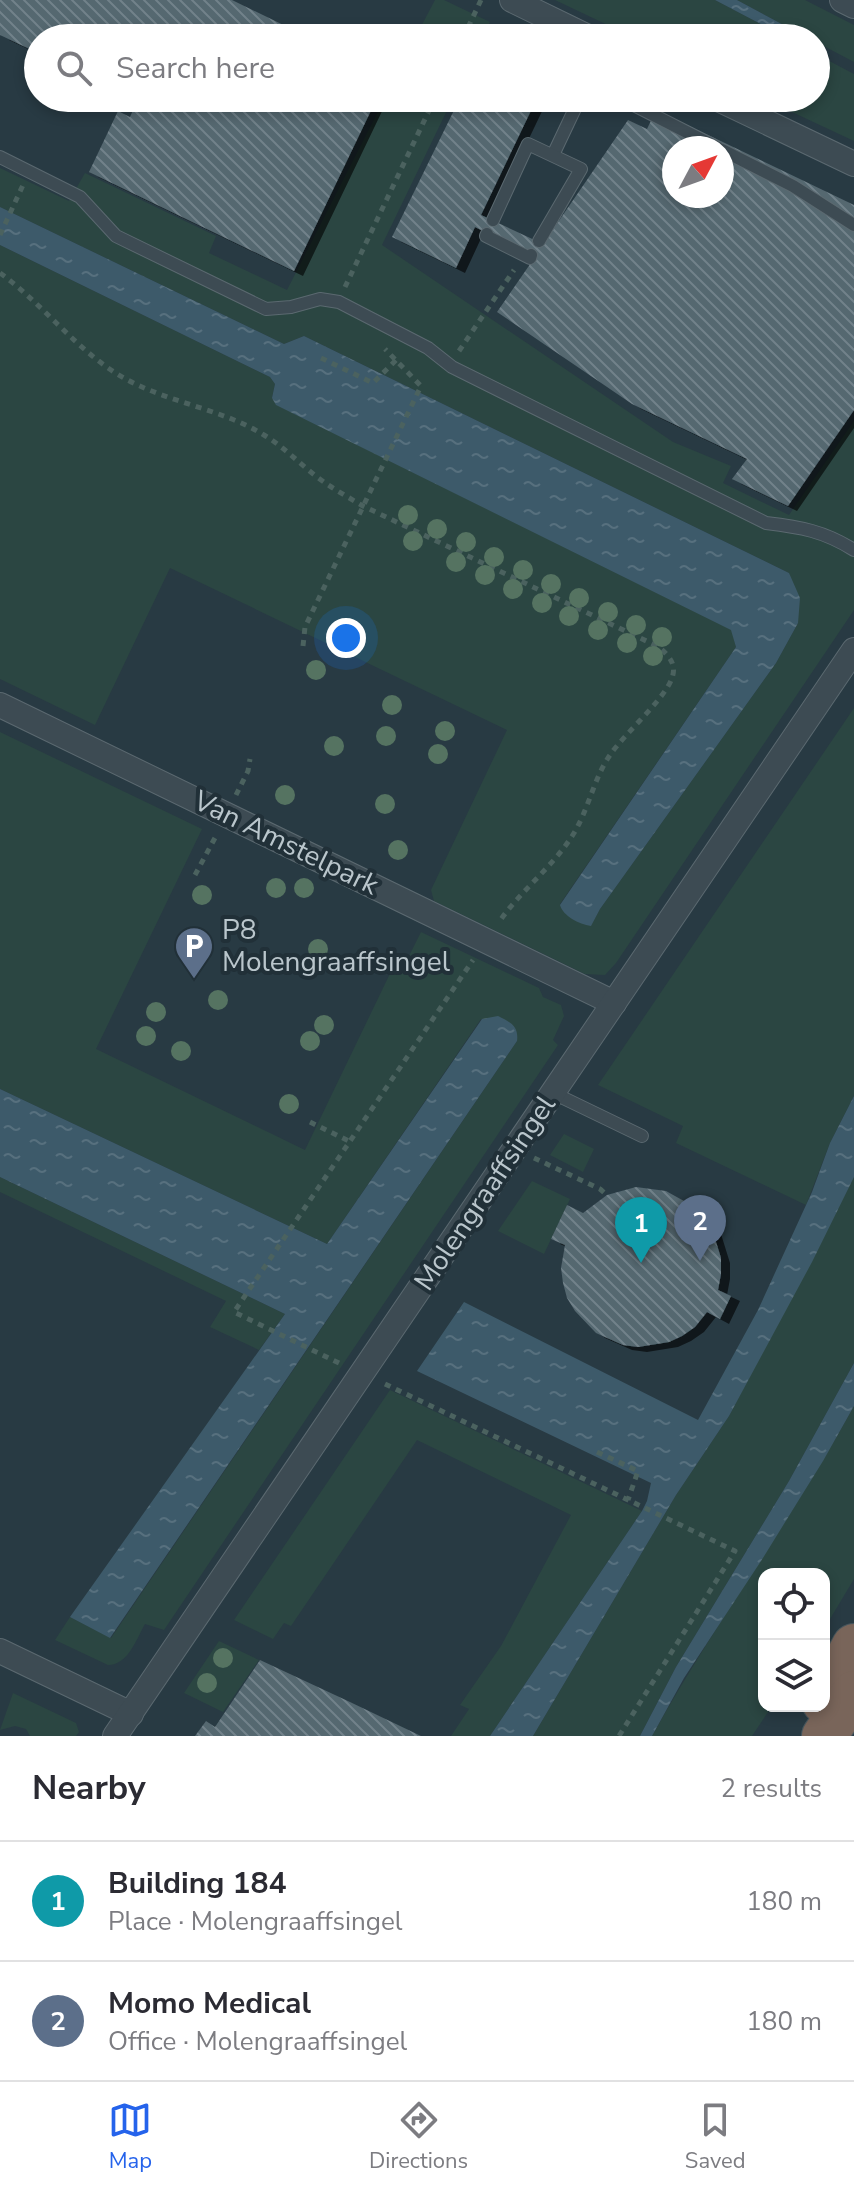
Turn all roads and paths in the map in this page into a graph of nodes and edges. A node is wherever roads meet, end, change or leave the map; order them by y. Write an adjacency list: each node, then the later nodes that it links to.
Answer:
1 (481, 0): 5 (path)
2 (512, 0): 6 (street)
3 (842, 0): 4 (street)
4 (854, 6)
5 (470, 24)
6 (561, 24)
7 (428, 112): 24 (path)
8 (573, 112): 12 (lane)
9 (647, 112): 11 (lane)
10 (745, 112): 15 (street)
11 (695, 136)
12 (553, 155): 17 (lane); 21 (lane)
13 (734, 156): 18 (lane)
14 (0, 157): 24 (lane)
15 (854, 164)
16 (14, 204): 20 (path)
17 (493, 220)
18 (854, 225)
19 (487, 234): 22 (lane)
20 (0, 235)
21 (539, 241)
22 (527, 255): 28 (path)
23 (0, 273): 29 (path)
24 (339, 302): 28 (lane)
25 (377, 340): 27 (path)
26 (321, 358): 27 (path)
27 (396, 360): 29 (path)
28 (452, 367): 30 (lane)
29 (363, 506): 31 (path); 36 (path)
30 (854, 550)
31 (303, 646)
32 (854, 650): 37 (street, Molengraaffsingel)
33 (0, 705): 36 (street, Van Amstelpark)
34 (250, 759): 35 (path)
35 (239, 789)
36 (487, 940): 37 (street, Van Amstelpark); 41 (path)
37 (614, 1003): 38 (street, Molengraaffsingel)
38 (553, 1093): 40 (lane); 44 (street, Molengraaffsingel)
39 (310, 1122): 41 (path)
40 (642, 1136)
41 (351, 1142): 44 (path)
42 (554, 1167): 43 (path)
43 (607, 1195)
44 (363, 1373): 46 (path); 52 (street, Molengraaffsingel)
45 (597, 1452): 46 (path)
46 (626, 1498): 54 (path)
47 (854, 1646): 49 (highway)
48 (0, 1651): 52 (street)
49 (830, 1691)
50 (854, 1693): 56 (highway)
51 (819, 1712): 55 (highway)
52 (131, 1714): 53 (street, Molengraaffsingel)
53 (115, 1736)
54 (619, 1736)
55 (806, 1736)
56 (824, 1736)

